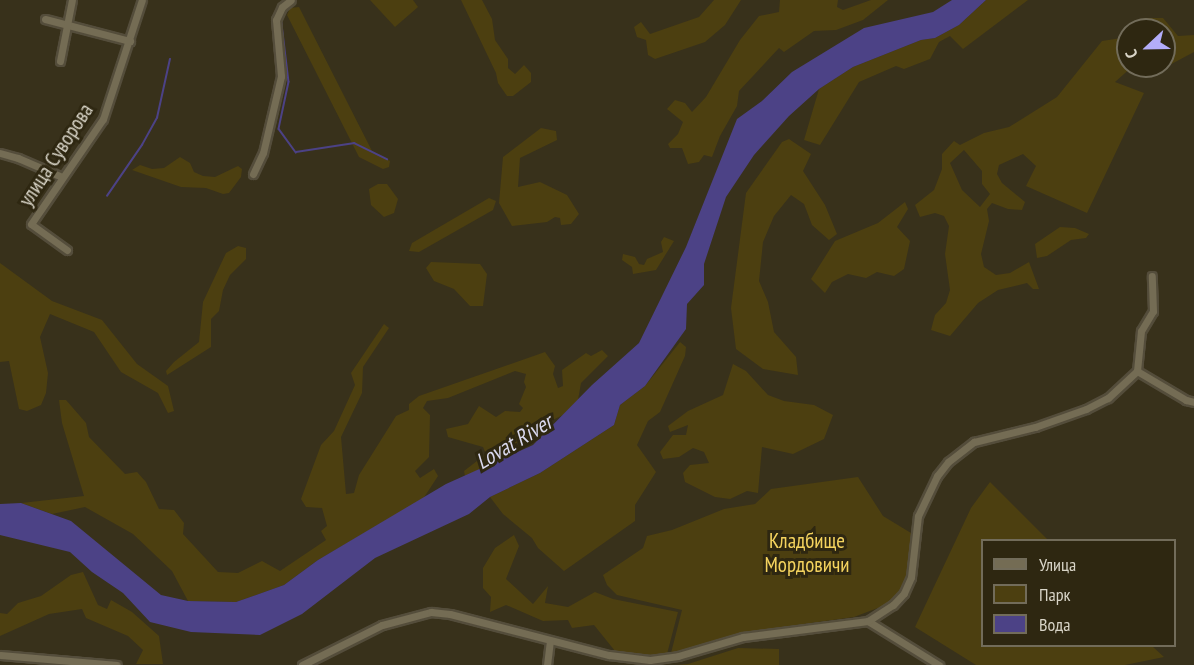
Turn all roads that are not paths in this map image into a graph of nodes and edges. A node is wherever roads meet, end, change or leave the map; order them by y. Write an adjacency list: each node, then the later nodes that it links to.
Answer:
1 (72, 0): 5 (street)
2 (142, 0): 6 (street, улица Суворова)
3 (291, 0): 9 (street)
4 (45, 19): 5 (street)
5 (68, 25): 6 (street); 7 (street)
6 (129, 41): 10 (street, улица Суворова)
7 (60, 61)
8 (0, 153): 10 (street)
9 (253, 174)
10 (62, 177): 11 (street, улица Суворова)
11 (67, 250)
12 (1152, 276): 13 (street)
13 (1137, 371): 14 (street); 15 (street)
14 (1194, 402)
15 (868, 621): 16 (street); 22 (street)
16 (550, 641): 20 (street); 21 (street)
17 (3, 655): 18 (street); 19 (street)
18 (6, 665)
19 (117, 665)
20 (302, 665)
21 (547, 665)
22 (939, 665)

